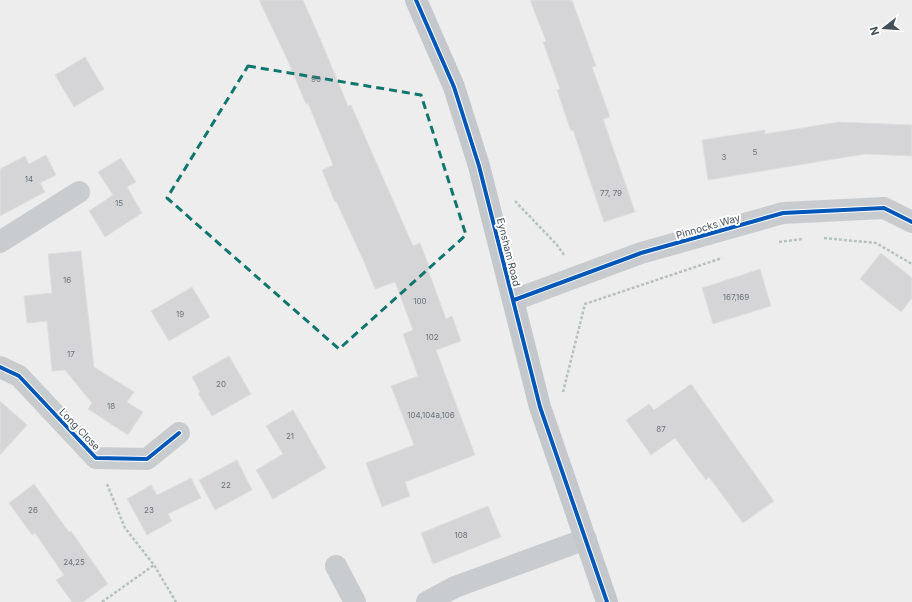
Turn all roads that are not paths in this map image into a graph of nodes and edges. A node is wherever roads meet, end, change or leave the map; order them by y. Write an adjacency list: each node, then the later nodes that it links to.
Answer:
1 (416, 0): 5 (main road, Eynsham Road)
2 (79, 192): 4 (street)
3 (912, 222): 5 (street, Pinnocks Way)
4 (0, 242)
5 (514, 300): 8 (main road, Eynsham Road)
6 (0, 367): 7 (street, Long Close)
7 (180, 433)
8 (586, 539): 11 (street); 12 (main road, Eynsham Road)
9 (336, 566): 10 (street)
10 (355, 602)
11 (427, 602)
12 (607, 602)

